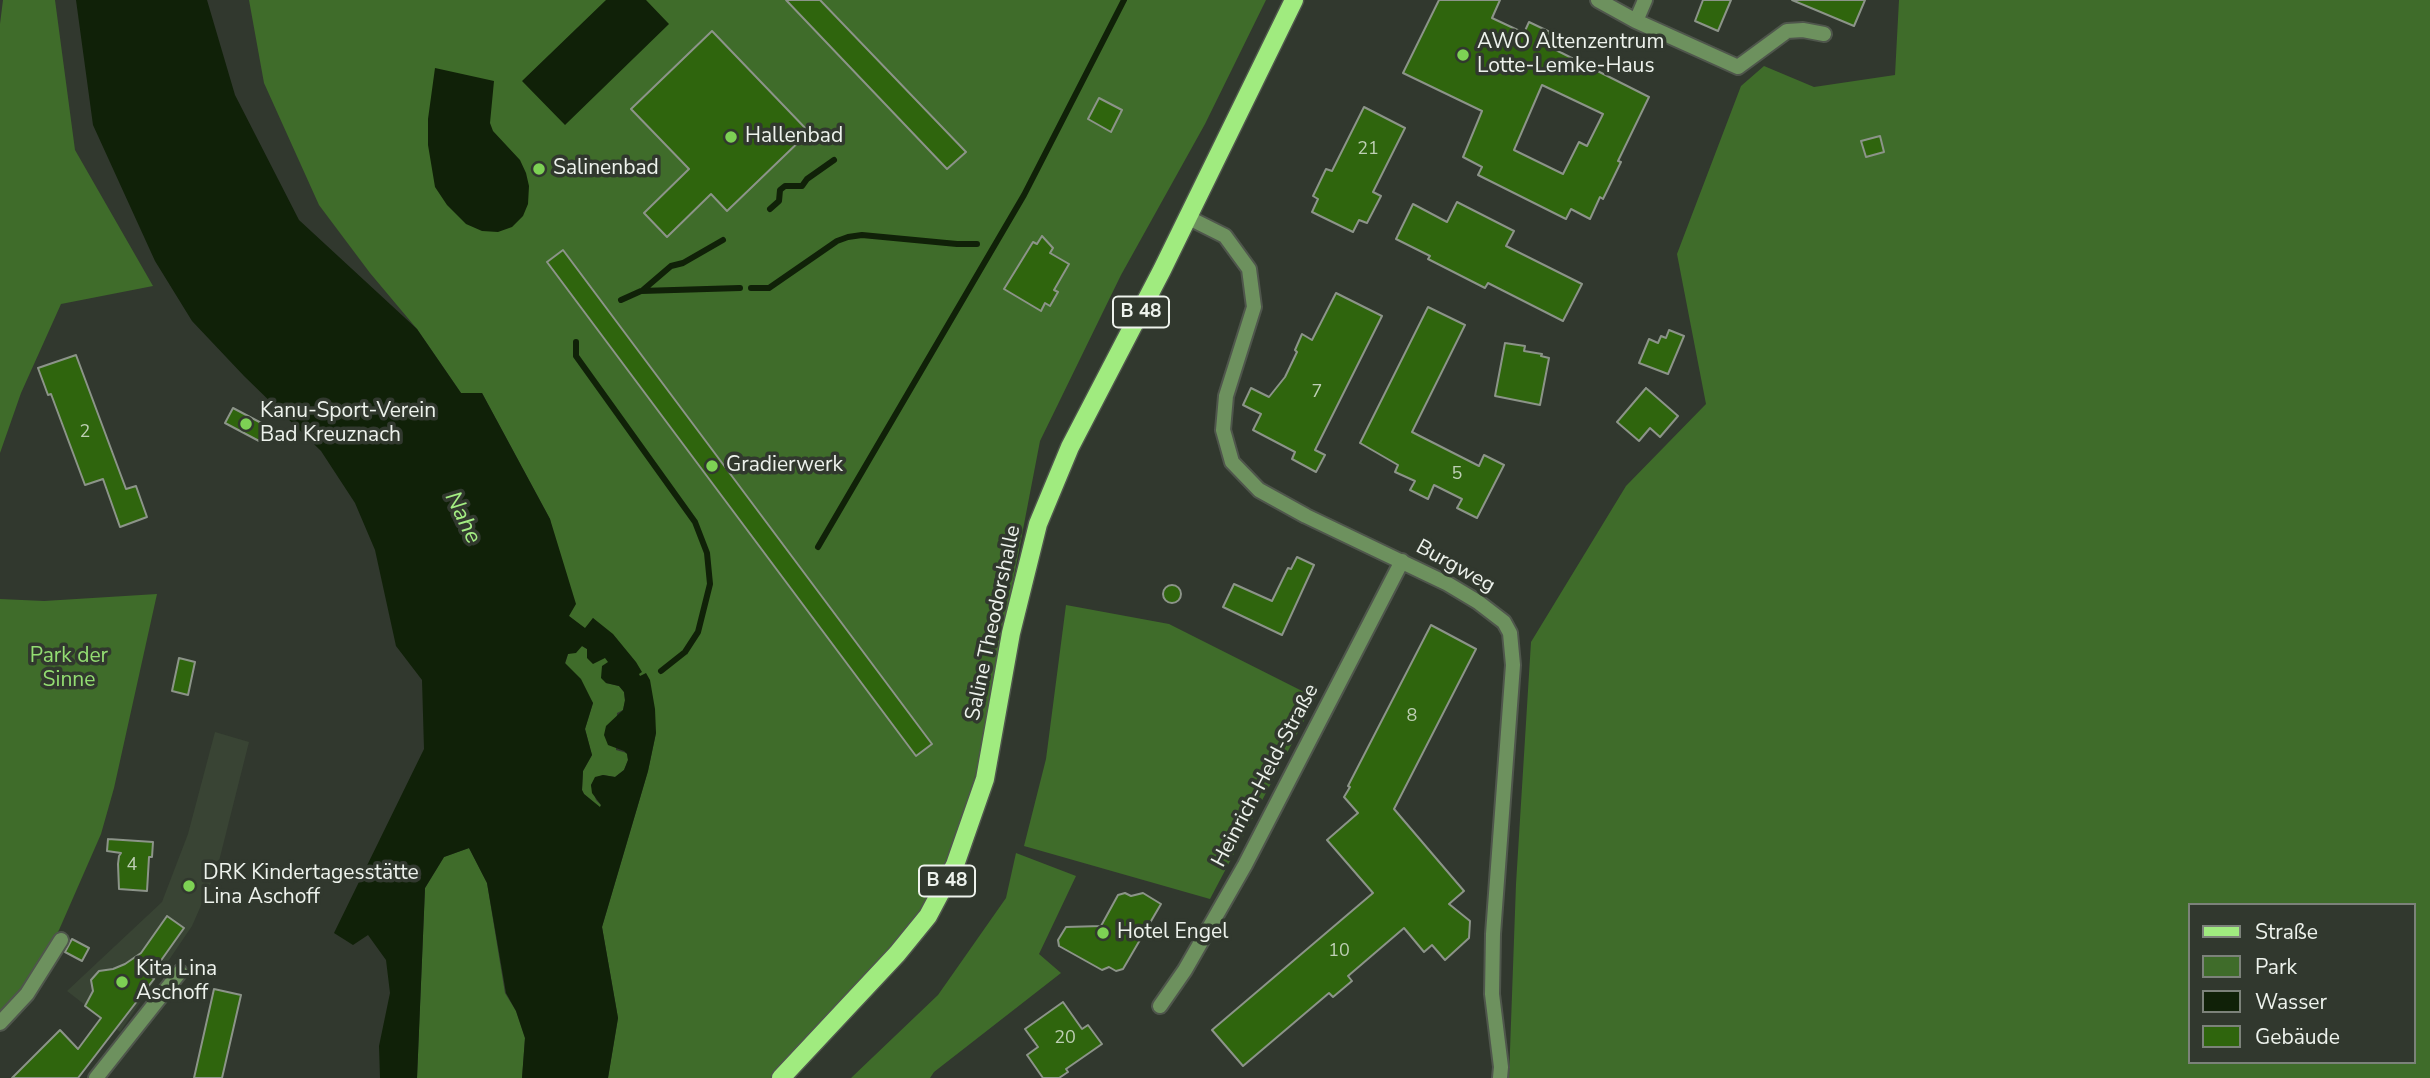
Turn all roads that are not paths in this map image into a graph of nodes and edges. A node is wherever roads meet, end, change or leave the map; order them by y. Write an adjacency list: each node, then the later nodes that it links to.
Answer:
1 (1294, 0): 6 (main road, Saline Theodorshalle / B 48)
2 (1598, 0): 4 (street)
3 (1645, 0): 4 (street)
4 (1636, 21): 5 (street)
5 (1824, 34)
6 (1189, 218): 7 (street, Burgweg); 13 (main road, Saline Theodorshalle / B 48)
7 (1402, 561): 10 (street, Heinrich-Held-Straße); 14 (street, Burgweg)
8 (61, 940): 11 (street)
9 (180, 972): 12 (street)
10 (1160, 1006)
11 (0, 1023)
12 (96, 1078)
13 (781, 1078)
14 (1500, 1078)

